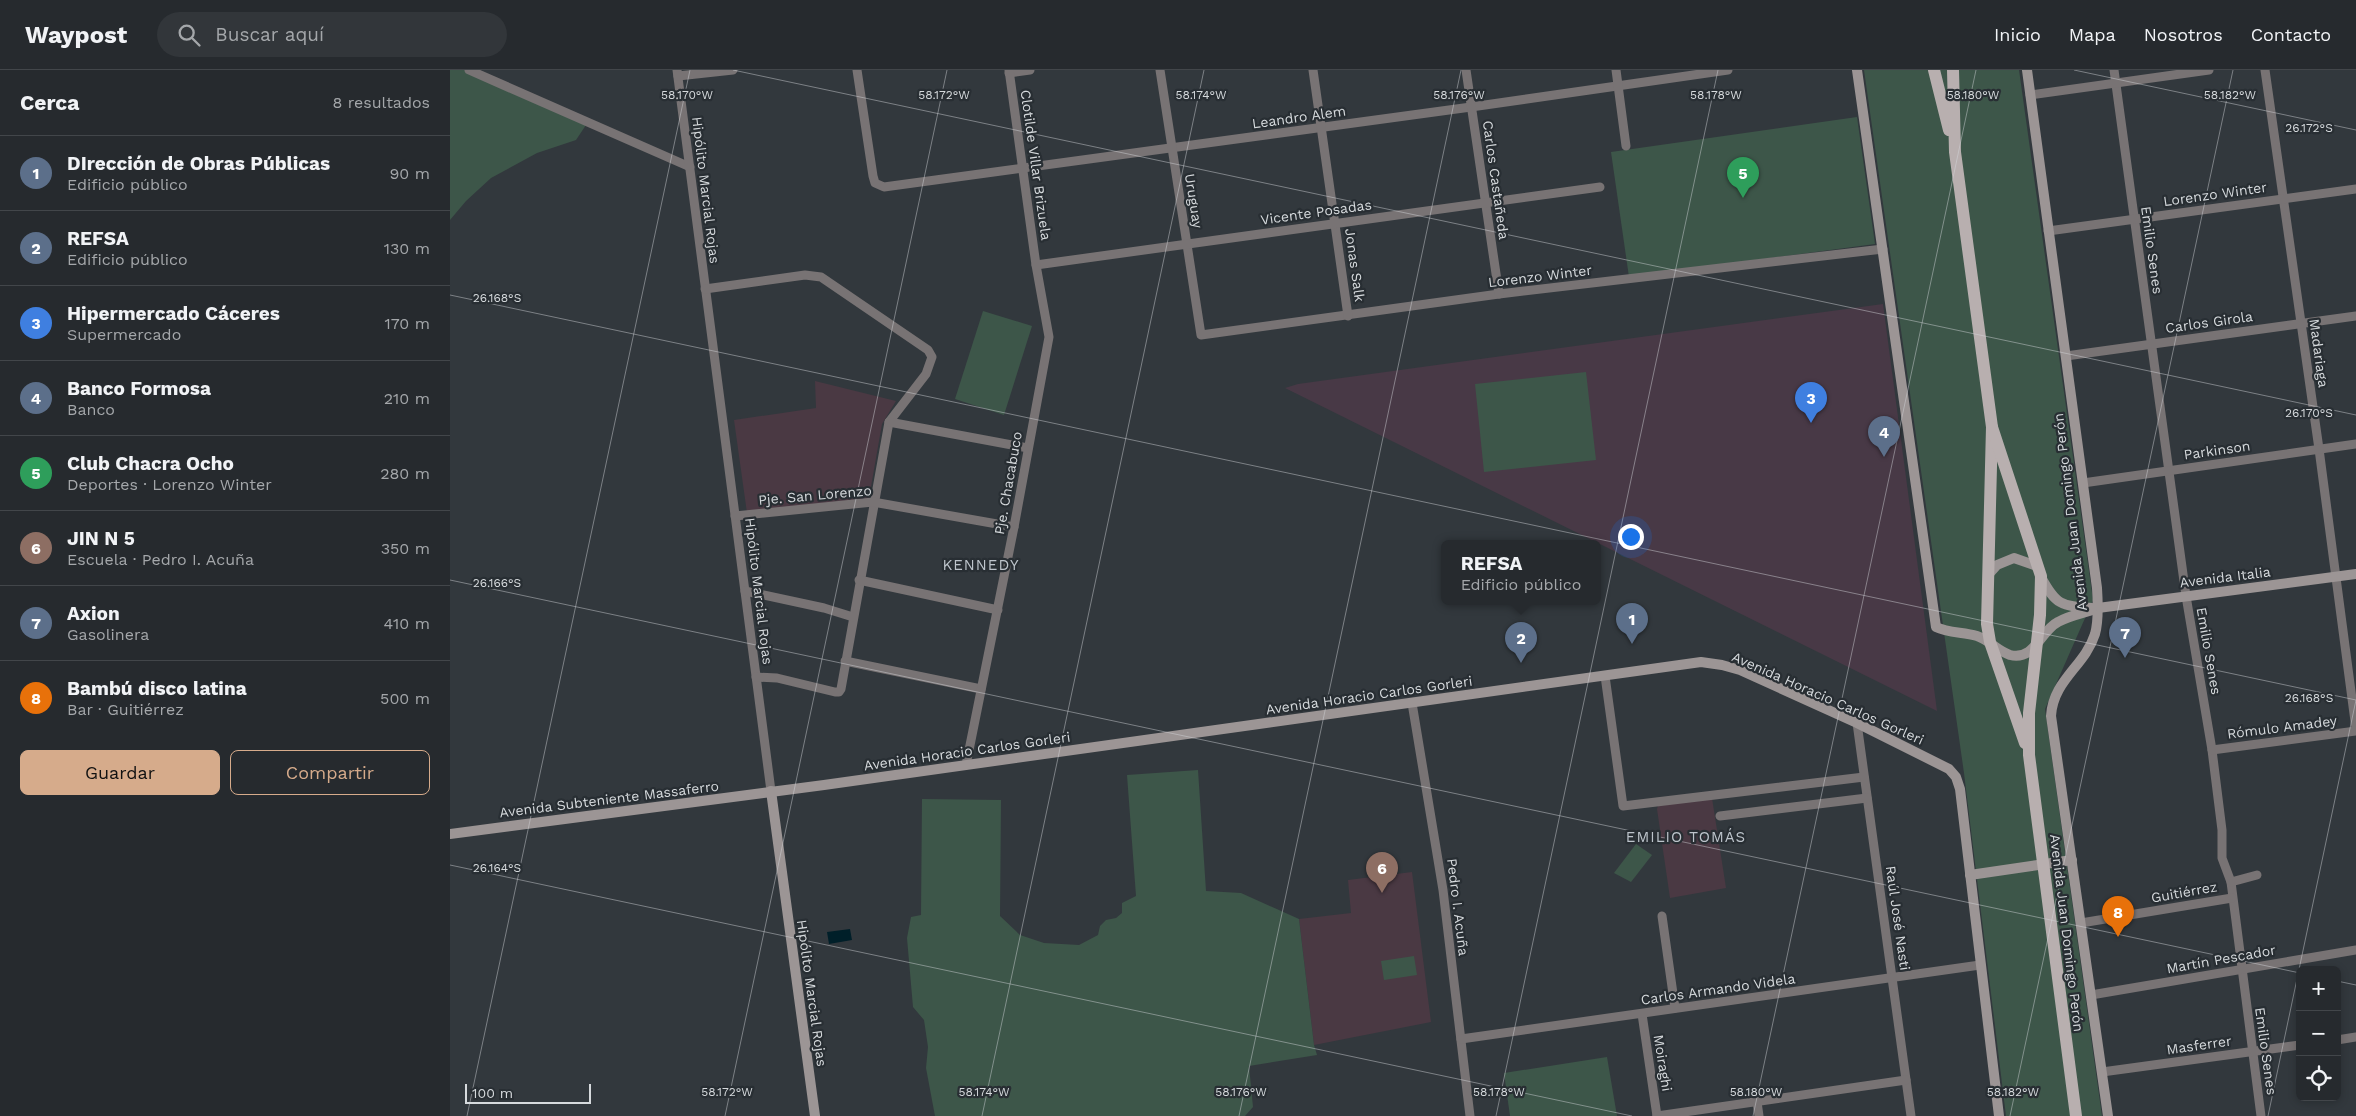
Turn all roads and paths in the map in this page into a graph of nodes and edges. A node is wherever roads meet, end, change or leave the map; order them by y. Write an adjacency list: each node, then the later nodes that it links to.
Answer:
1 (469, 70): 27 (street)
2 (733, 70): 18 (street)
3 (857, 70): 28 (street, Leandro Alem)
4 (1030, 70): 17 (street)
5 (1160, 70): 25 (street, Uruguay)
6 (1313, 70): 23 (street, Jonas Salk)
7 (1466, 70): 22 (street, Carlos Castañeda)
8 (1616, 70): 20 (street)
9 (1728, 70): 20 (street, Leandro Alem)
10 (1857, 70): 37 (main road)
11 (1934, 70): 26 (main road, Avenida Juan Domingo Perón)
12 (1953, 70): 26 (main road, Avenida Juan Domingo Perón)
13 (2027, 70): 21 (main road, Avenida Juan Domingo Perón)
14 (2114, 70): 19 (street, Emilio Senes)
15 (2209, 70): 19 (street)
16 (2266, 70): 31 (street, Madariaga)
17 (1009, 72): 28 (street, Clotilde Villar Brizuela)
18 (677, 73): 27 (street, Hipólito Marcial Rojas)
19 (2116, 83): 21 (street); 33 (street, Emilio Senes)
20 (1618, 85): 22 (street, Leandro Alem); 24 (street)
21 (2030, 95): 35 (main road, Avenida Juan Domingo Perón)
22 (1471, 107): 23 (street, Leandro Alem); 32 (street, Carlos Castañeda)
23 (1321, 128): 25 (street, Leandro Alem); 34 (street, Jonas Salk)
24 (1626, 146)
25 (1172, 148): 28 (street, Leandro Alem); 36 (street, Uruguay)
26 (1955, 152): 48 (main road, Avenida Juan Domingo Perón)
27 (690, 167): 39 (street, Hipólito Marcial Rojas)
28 (1022, 168): 38 (street, Clotilde Villar Brizuela)
29 (1600, 187): 32 (street, Vicente Posadas)
30 (2356, 189): 31 (street, Lorenzo Winter)
31 (2282, 199): 33 (street, Lorenzo Winter); 43 (street, Madariaga)
32 (1485, 203): 34 (street, Vicente Posadas); 40 (street, Carlos Castañeda)
33 (2134, 219): 35 (street, Lorenzo Winter); 45 (street, Emilio Senes)
34 (1335, 224): 36 (street, Vicente Posadas); 41 (street, Jonas Salk)
35 (2048, 232): 46 (main road, Avenida Juan Domingo Perón)
36 (1186, 244): 38 (street, Vicente Posadas); 44 (street, Uruguay)
37 (1883, 249): 40 (street, Lorenzo Winter); 67 (main road)
38 (1036, 265): 50 (street, Pje. Chacabuco)
39 (706, 289): 47 (street); 55 (street, Hipólito Marcial Rojas)
40 (1498, 294): 41 (street, Lorenzo Winter)
41 (1348, 316): 44 (street, Lorenzo Winter)
42 (2356, 316): 43 (street, Carlos Girola)
43 (2301, 324): 45 (street, Carlos Girola); 51 (street, Madariaga)
44 (1201, 335)
45 (2152, 344): 46 (street, Carlos Girola); 52 (street, Emilio Senes)
46 (2066, 356): 53 (main road, Avenida Juan Domingo Perón)
47 (889, 422): 50 (street); 54 (street)
48 (1992, 426): 57 (main road, Avenida Juan Domingo Perón); 59 (main road, Avenida Juan Domingo Perón)
49 (2356, 444): 51 (street, Parkinson)
50 (1028, 448): 56 (street, Pje. Chacabuco)
51 (2319, 449): 52 (street, Parkinson); 60 (street, Madariaga)
52 (2169, 471): 53 (street, Parkinson); 63 (street, Emilio Senes)
53 (2083, 483): 64 (main road, Avenida Juan Domingo Perón)
54 (873, 502): 55 (street, Pje. San Lorenzo); 56 (street, Pje. San Lorenzo); 61 (street)
55 (735, 516): 62 (street, Hipólito Marcial Rojas)
56 (1014, 527): 65 (street, Pje. Chacabuco)
57 (2039, 571): 59 (main road); 64 (main road, Avenida Italia); 68 (main road, Avenida Juan Domingo Perón)
58 (2356, 574): 60 (main road, Avenida Italia)
59 (1988, 575): 67 (main road, Avenida Juan Domingo Perón)
60 (2337, 577): 63 (main road, Avenida Italia); 75 (street, Madariaga)
61 (859, 580): 65 (street); 66 (street)
62 (745, 591): 66 (street); 71 (street, Hipólito Marcial Rojas)
63 (2186, 596): 64 (main road, Avenida Italia); 76 (street, Emilio Senes)
64 (2098, 608): 68 (main road, Avenida Italia); 84 (main road, Avenida Juan Domingo Perón)
65 (998, 610): 72 (street, Pje. Chacabuco)
66 (853, 617): 69 (street)
67 (1990, 642): 68 (main road); 77 (main road, Avenida Juan Domingo Perón)
68 (2036, 645): 77 (main road, Avenida Juan Domingo Perón)
69 (846, 661): 71 (street); 72 (street)
70 (1605, 676): 73 (main road, Avenida Horacio Carlos Gorleri); 74 (main road, Avenida Horacio Carlos Gorleri); 79 (street)
71 (756, 678): 80 (street, Hipólito Marcial Rojas)
72 (981, 689): 78 (street, Pje. Chacabuco)
73 (1412, 703): 78 (main road, Avenida Horacio Carlos Gorleri); 100 (street, Pedro I. Acuña)
74 (1856, 723): 79 (street, Raúl José Nasti); 86 (main road, Avenida Horacio Carlos Gorleri)
75 (2356, 730): 76 (street, Rómulo Amadey)
76 (2212, 750): 88 (street, Emilio Senes)
77 (2028, 755): 85 (main road, Avenida Juan Domingo Perón)
78 (966, 765): 80 (main road, Avenida Horacio Carlos Gorleri)
79 (1864, 777): 81 (street, Raúl José Nasti)
80 (771, 792): 83 (main road, Avenida Subteniente Massaferro); 107 (main road, Hipólito Marcial Rojas)
81 (1867, 798): 82 (street); 95 (street, Raúl José Nasti)
82 (1720, 816)
83 (450, 834)
84 (2072, 860): 85 (main road); 91 (main road, Avenida Juan Domingo Perón)
85 (2043, 865): 86 (main road); 113 (main road, Avenida Juan Domingo Perón)
86 (1970, 875): 93 (main road)
87 (2257, 875): 88 (street)
88 (2230, 882): 89 (street, Emilio Senes)
89 (2232, 898): 91 (street, Guitiérrez); 94 (street, Emilio Senes)
90 (1662, 916): 97 (street)
91 (2081, 923): 96 (main road, Avenida Juan Domingo Perón)
92 (2356, 950): 94 (street, Martín Pescador)
93 (1980, 965): 95 (street, Carlos Armando Videla); 112 (main road)
94 (2240, 968): 96 (street, Martín Pescador); 103 (street, Emilio Senes)
95 (1892, 978): 97 (street, Carlos Armando Videla); 105 (street, Raúl José Nasti)
96 (2091, 995): 104 (main road, Avenida Juan Domingo Perón)
97 (1674, 1008): 98 (street, Carlos Armando Videla)
98 (1642, 1014): 100 (street, Carlos Armando Videla); 109 (street, Moiraghi)
99 (2356, 1037): 101 (street)
100 (1460, 1039): 108 (street, Pedro I. Acuña)
101 (2341, 1039)
102 (2296, 1046): 103 (street, Masferrer)
103 (2252, 1051): 104 (street, Masferrer); 115 (street, Emilio Senes)
104 (2102, 1072): 114 (main road, Avenida Juan Domingo Perón)
105 (1906, 1080): 106 (street); 111 (street, Raúl José Nasti)
106 (1757, 1102): 109 (street); 110 (street)
107 (815, 1116)
108 (1470, 1116)
109 (1657, 1116)
110 (1759, 1116)
111 (1911, 1116)
112 (1999, 1116)
113 (2076, 1116)
114 (2108, 1116)
115 (2261, 1116)

